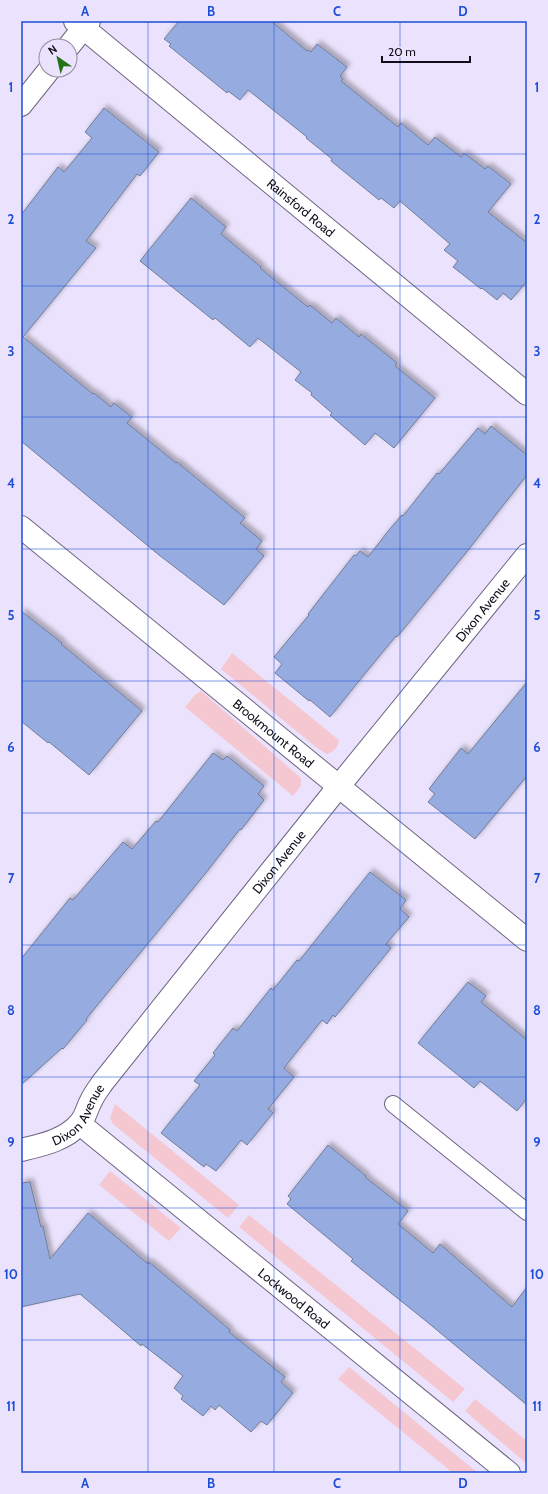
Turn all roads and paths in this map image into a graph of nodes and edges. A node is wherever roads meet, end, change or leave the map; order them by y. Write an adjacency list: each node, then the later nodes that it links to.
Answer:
1 (82, 23): 2 (street); 5 (street, Rainsford Road)
2 (74, 38)
3 (43, 78): 4 (street)
4 (21, 105)
5 (527, 394)
6 (21, 527): 8 (street, Brookmount Road)
7 (527, 555): 8 (street, Dixon Avenue)
8 (339, 786): 9 (street, Brookmount Road); 11 (street, Dixon Avenue)
9 (527, 940)
10 (393, 1104): 13 (lane)
11 (80, 1124): 12 (street, Dixon Avenue); 14 (street, Lockwood Road)
12 (21, 1150)
13 (527, 1212)
14 (509, 1473)

